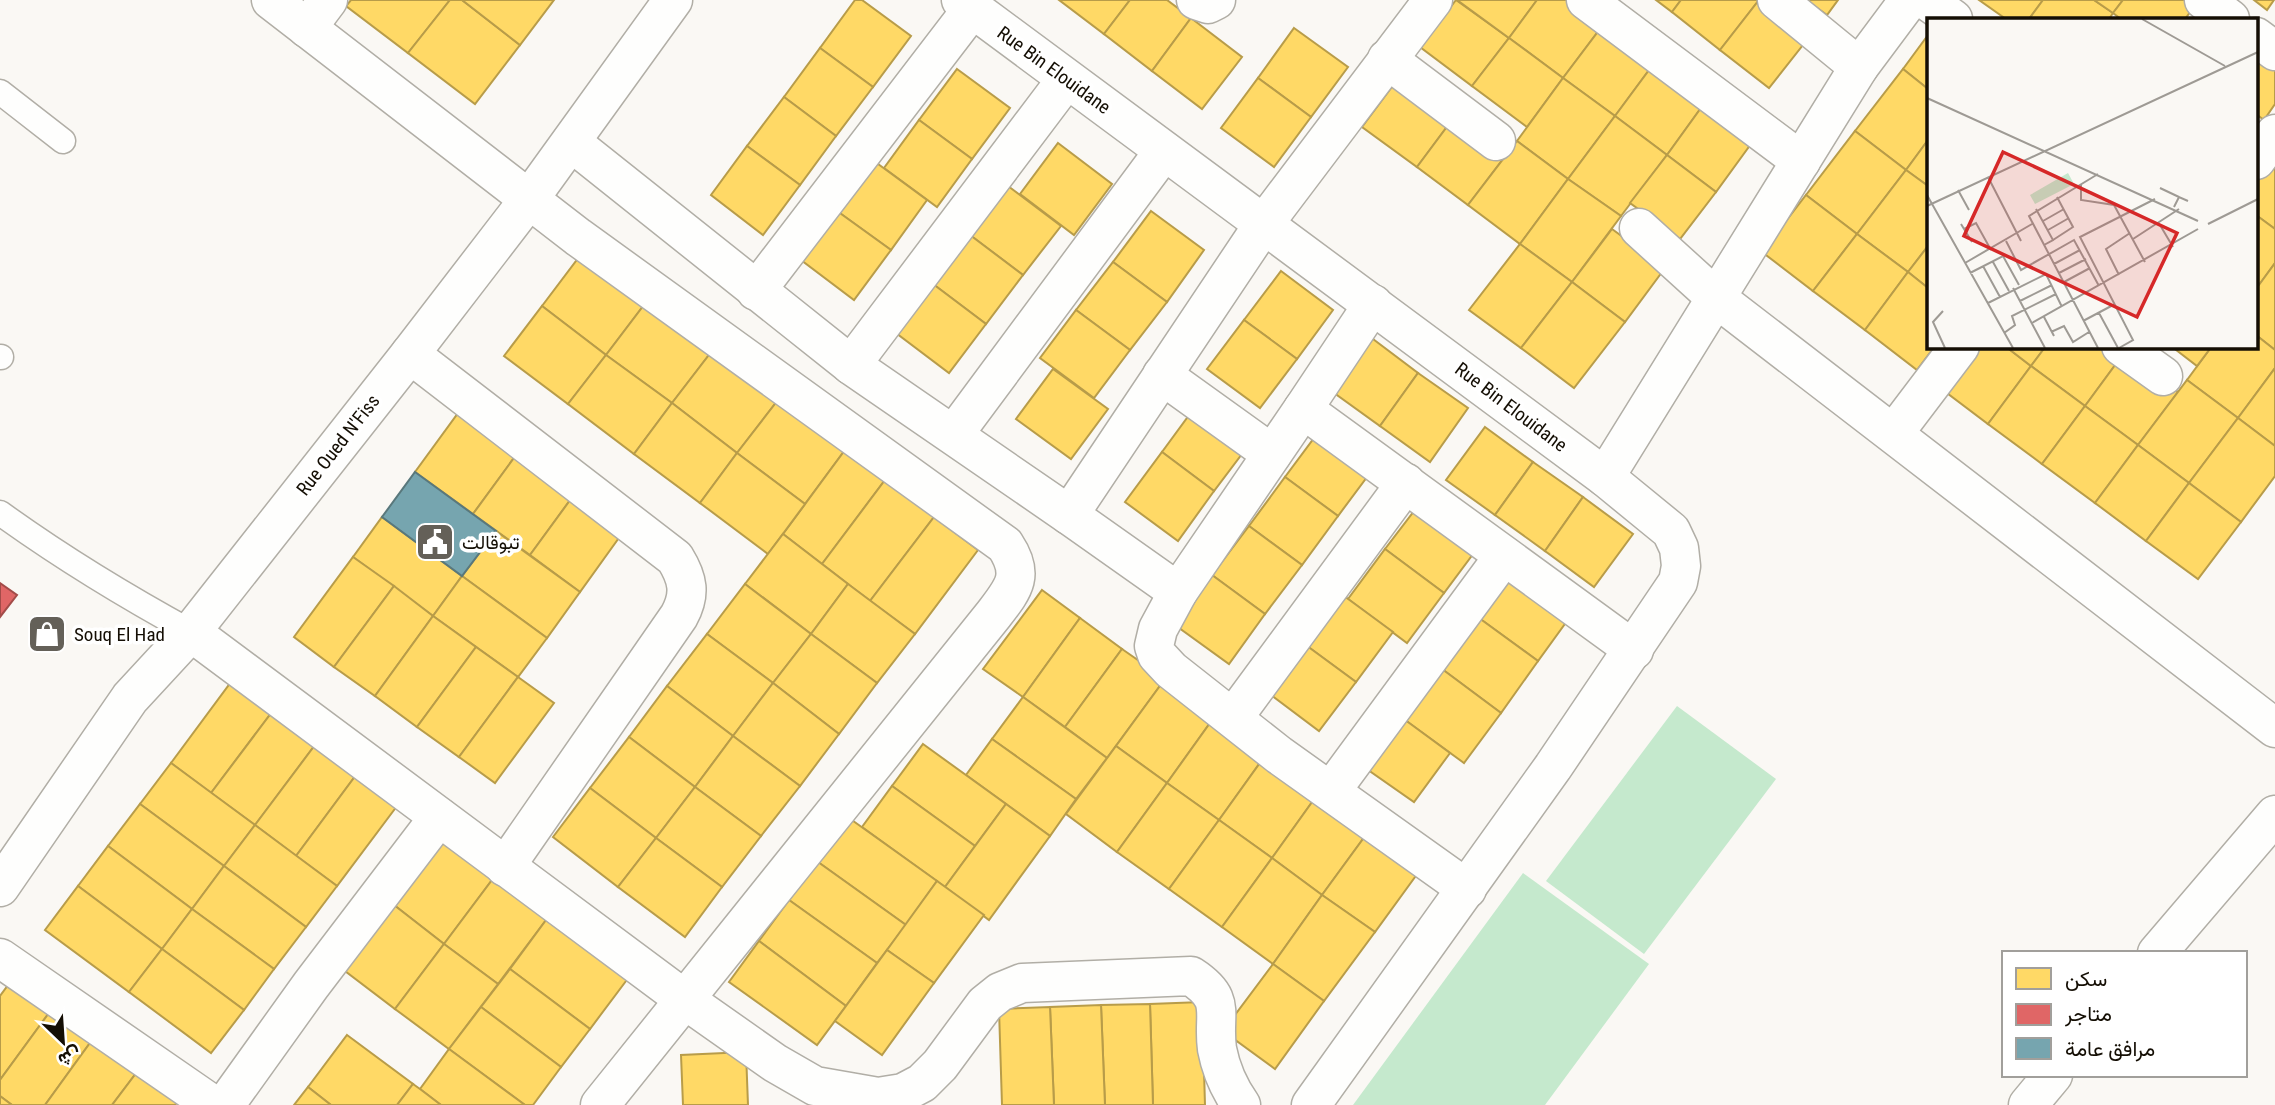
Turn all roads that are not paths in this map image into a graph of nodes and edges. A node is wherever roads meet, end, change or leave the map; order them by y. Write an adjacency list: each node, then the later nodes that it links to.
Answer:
1 (271, 0): 12 (street)
2 (673, 0): 22 (street, Rue Oued N'Fiss)
3 (1196, 0): 4 (street)
4 (1216, 0)
5 (1433, 0): 15 (street)
6 (1586, 0): 25 (street)
7 (1777, 0): 16 (street)
8 (1909, 0): 16 (street)
9 (1926, 0): 13 (street)
10 (2204, 0): 14 (street)
11 (966, 5): 17 (street, Rue Bin Elouidane); 29 (street)
12 (317, 14): 26 (street)
13 (1952, 18)
14 (2230, 18)
15 (1387, 59): 21 (street); 27 (street)
16 (1859, 67): 25 (street)
17 (1066, 80): 23 (street, Rue Bin Elouidane); 35 (street)
18 (0, 92): 20 (lane)
19 (2275, 134): 24 (street)
20 (63, 141)
21 (1496, 141)
22 (571, 142): 26 (street, Rue Oued N'Fiss); 29 (street)
23 (1164, 151): 27 (street, Rue Bin Elouidane); 40 (street)
24 (2258, 157)
25 (1801, 162): 30 (street)
26 (530, 198): 34 (street, Rue Oued N'Fiss); 60 (street)
27 (1263, 225): 31 (street, Rue Bin Elouidane); 36 (street)
28 (1639, 228): 30 (street)
29 (756, 291): 35 (street)
30 (1715, 297): 39 (street); 42 (street)
31 (1373, 304): 38 (street); 42 (street, Rue Bin Elouidane)
32 (1958, 348): 39 (street)
33 (2124, 348): 37 (street)
34 (410, 354): 48 (street, Rue Oued N'Fiss); 55 (street)
35 (851, 365): 40 (street)
36 (1162, 375): 41 (street); 45 (street)
37 (2163, 376)
38 (1303, 410): 41 (street); 43 (street)
39 (1894, 433): 51 (street)
40 (954, 434): 45 (street)
41 (1272, 454): 47 (street)
42 (1605, 478): 49 (street, Rue Bin Elouidane)
43 (1405, 483): 46 (street); 50 (street)
44 (0, 513): 48 (lane)
45 (1069, 515): 47 (street)
46 (1504, 556): 49 (street); 52 (street)
47 (1178, 592): 50 (street)
48 (191, 632): 54 (street); 56 (street, Rue Oued N'Fiss)
49 (1634, 650): 57 (street, Rue Bin Elouidane)
50 (1233, 718): 52 (street)
51 (2275, 728)
52 (1331, 791): 57 (street)
53 (2275, 815): 58 (street)
54 (439, 817): 55 (street); 63 (street)
55 (505, 867): 60 (street)
56 (0, 887)
57 (1467, 889): 66 (street, Rue Bin Elouidane)
58 (2159, 951)
59 (0, 958): 62 (street)
60 (684, 999): 64 (street); 65 (street)
61 (2051, 1077): 67 (street)
62 (213, 1105)
63 (225, 1105)
64 (600, 1105)
65 (1241, 1105)
66 (1311, 1105)
67 (2028, 1105)

